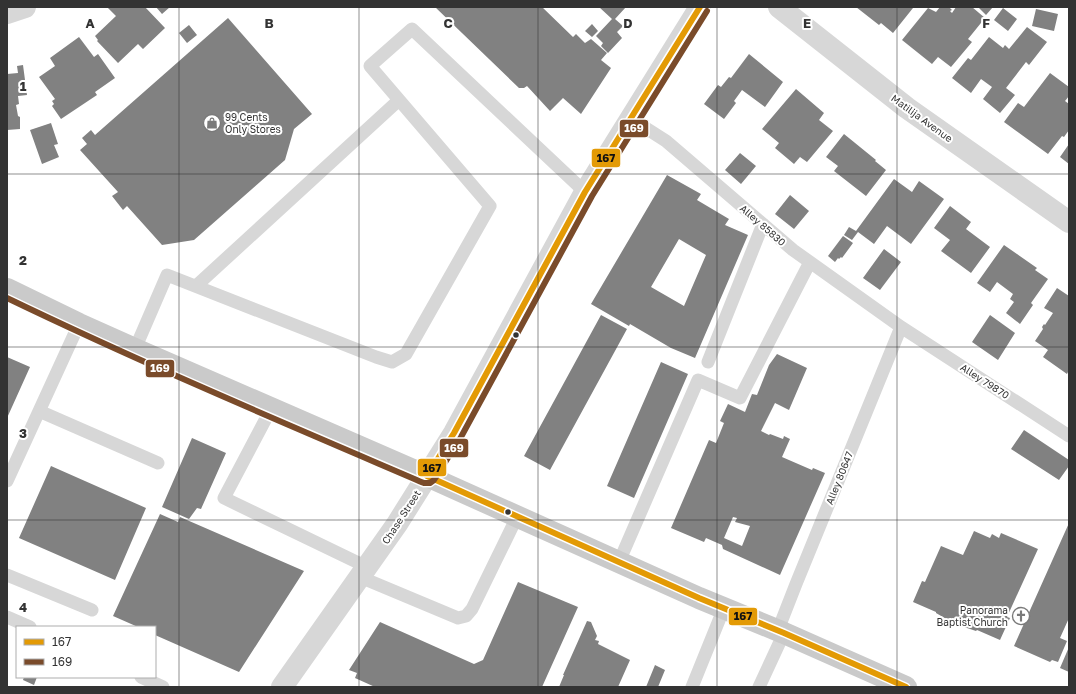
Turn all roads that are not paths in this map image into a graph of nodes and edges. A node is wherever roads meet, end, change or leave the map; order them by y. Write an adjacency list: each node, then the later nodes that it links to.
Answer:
1 (25, 7): 4 (street)
2 (700, 7): 6 (street, Chase Street)
3 (779, 7): 8 (street, Matilija Avenue)
4 (7, 13)
5 (399, 100): 7 (lane); 11 (lane); 11 (lane)
6 (630, 118): 7 (street, Chase Street); 9 (lane, Alley 85830)
7 (585, 192): 21 (street, Chase Street)
8 (1069, 222)
9 (763, 224): 10 (lane, Alley 85830); 16 (lane)
10 (810, 262): 14 (lane, Alley 85830); 24 (lane)
11 (196, 286): 15 (lane)
12 (7, 289): 13 (main road)
13 (79, 324): 15 (main road); 18 (lane)
14 (901, 327): 19 (lane, Alley 79870); 31 (lane, Alley 80647)
15 (135, 349): 17 (main road)
16 (708, 362)
17 (271, 409): 21 (main road); 25 (lane)
18 (39, 411): 20 (lane); 22 (lane)
19 (1069, 436)
20 (158, 463)
21 (427, 476): 23 (main road); 25 (street, Chase Street)
22 (7, 481)
23 (517, 517): 24 (main road); 25 (lane)
24 (619, 562): 27 (main road)
25 (363, 572): 34 (street, Chase Street)
26 (7, 575): 28 (lane)
27 (724, 608): 31 (main road); 35 (lane)
28 (92, 610)
29 (7, 617): 30 (lane)
30 (28, 626)
31 (781, 632): 36 (lane, Alley 80647); 37 (main road)
32 (143, 678): 33 (lane)
33 (164, 687)
34 (282, 687)
35 (692, 687)
36 (759, 687)
37 (906, 687)

